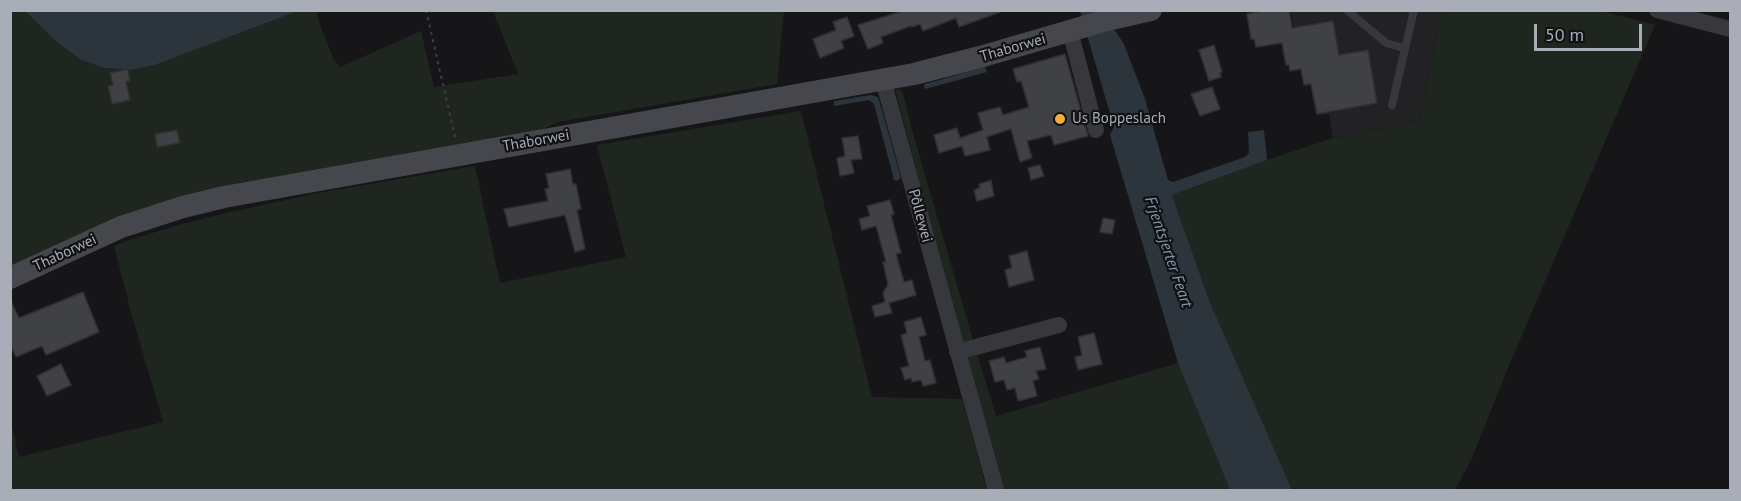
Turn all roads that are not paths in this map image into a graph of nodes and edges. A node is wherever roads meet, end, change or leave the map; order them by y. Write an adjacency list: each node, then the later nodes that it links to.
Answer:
1 (1151, 10): 5 (street, Thaborwei)
2 (1347, 10): 7 (lane)
3 (1414, 10): 7 (lane)
4 (1658, 10): 6 (street)
5 (1077, 29): 8 (street, Thaborwei); 10 (street)
6 (1731, 29)
7 (1404, 48): 9 (lane)
8 (883, 80): 11 (street, Thaborwei); 13 (street, Pôllewei)
9 (1392, 105)
10 (1096, 130)
11 (10, 278)
12 (1059, 325): 13 (street)
13 (957, 352): 14 (street, Pôllewei)
14 (996, 490)

